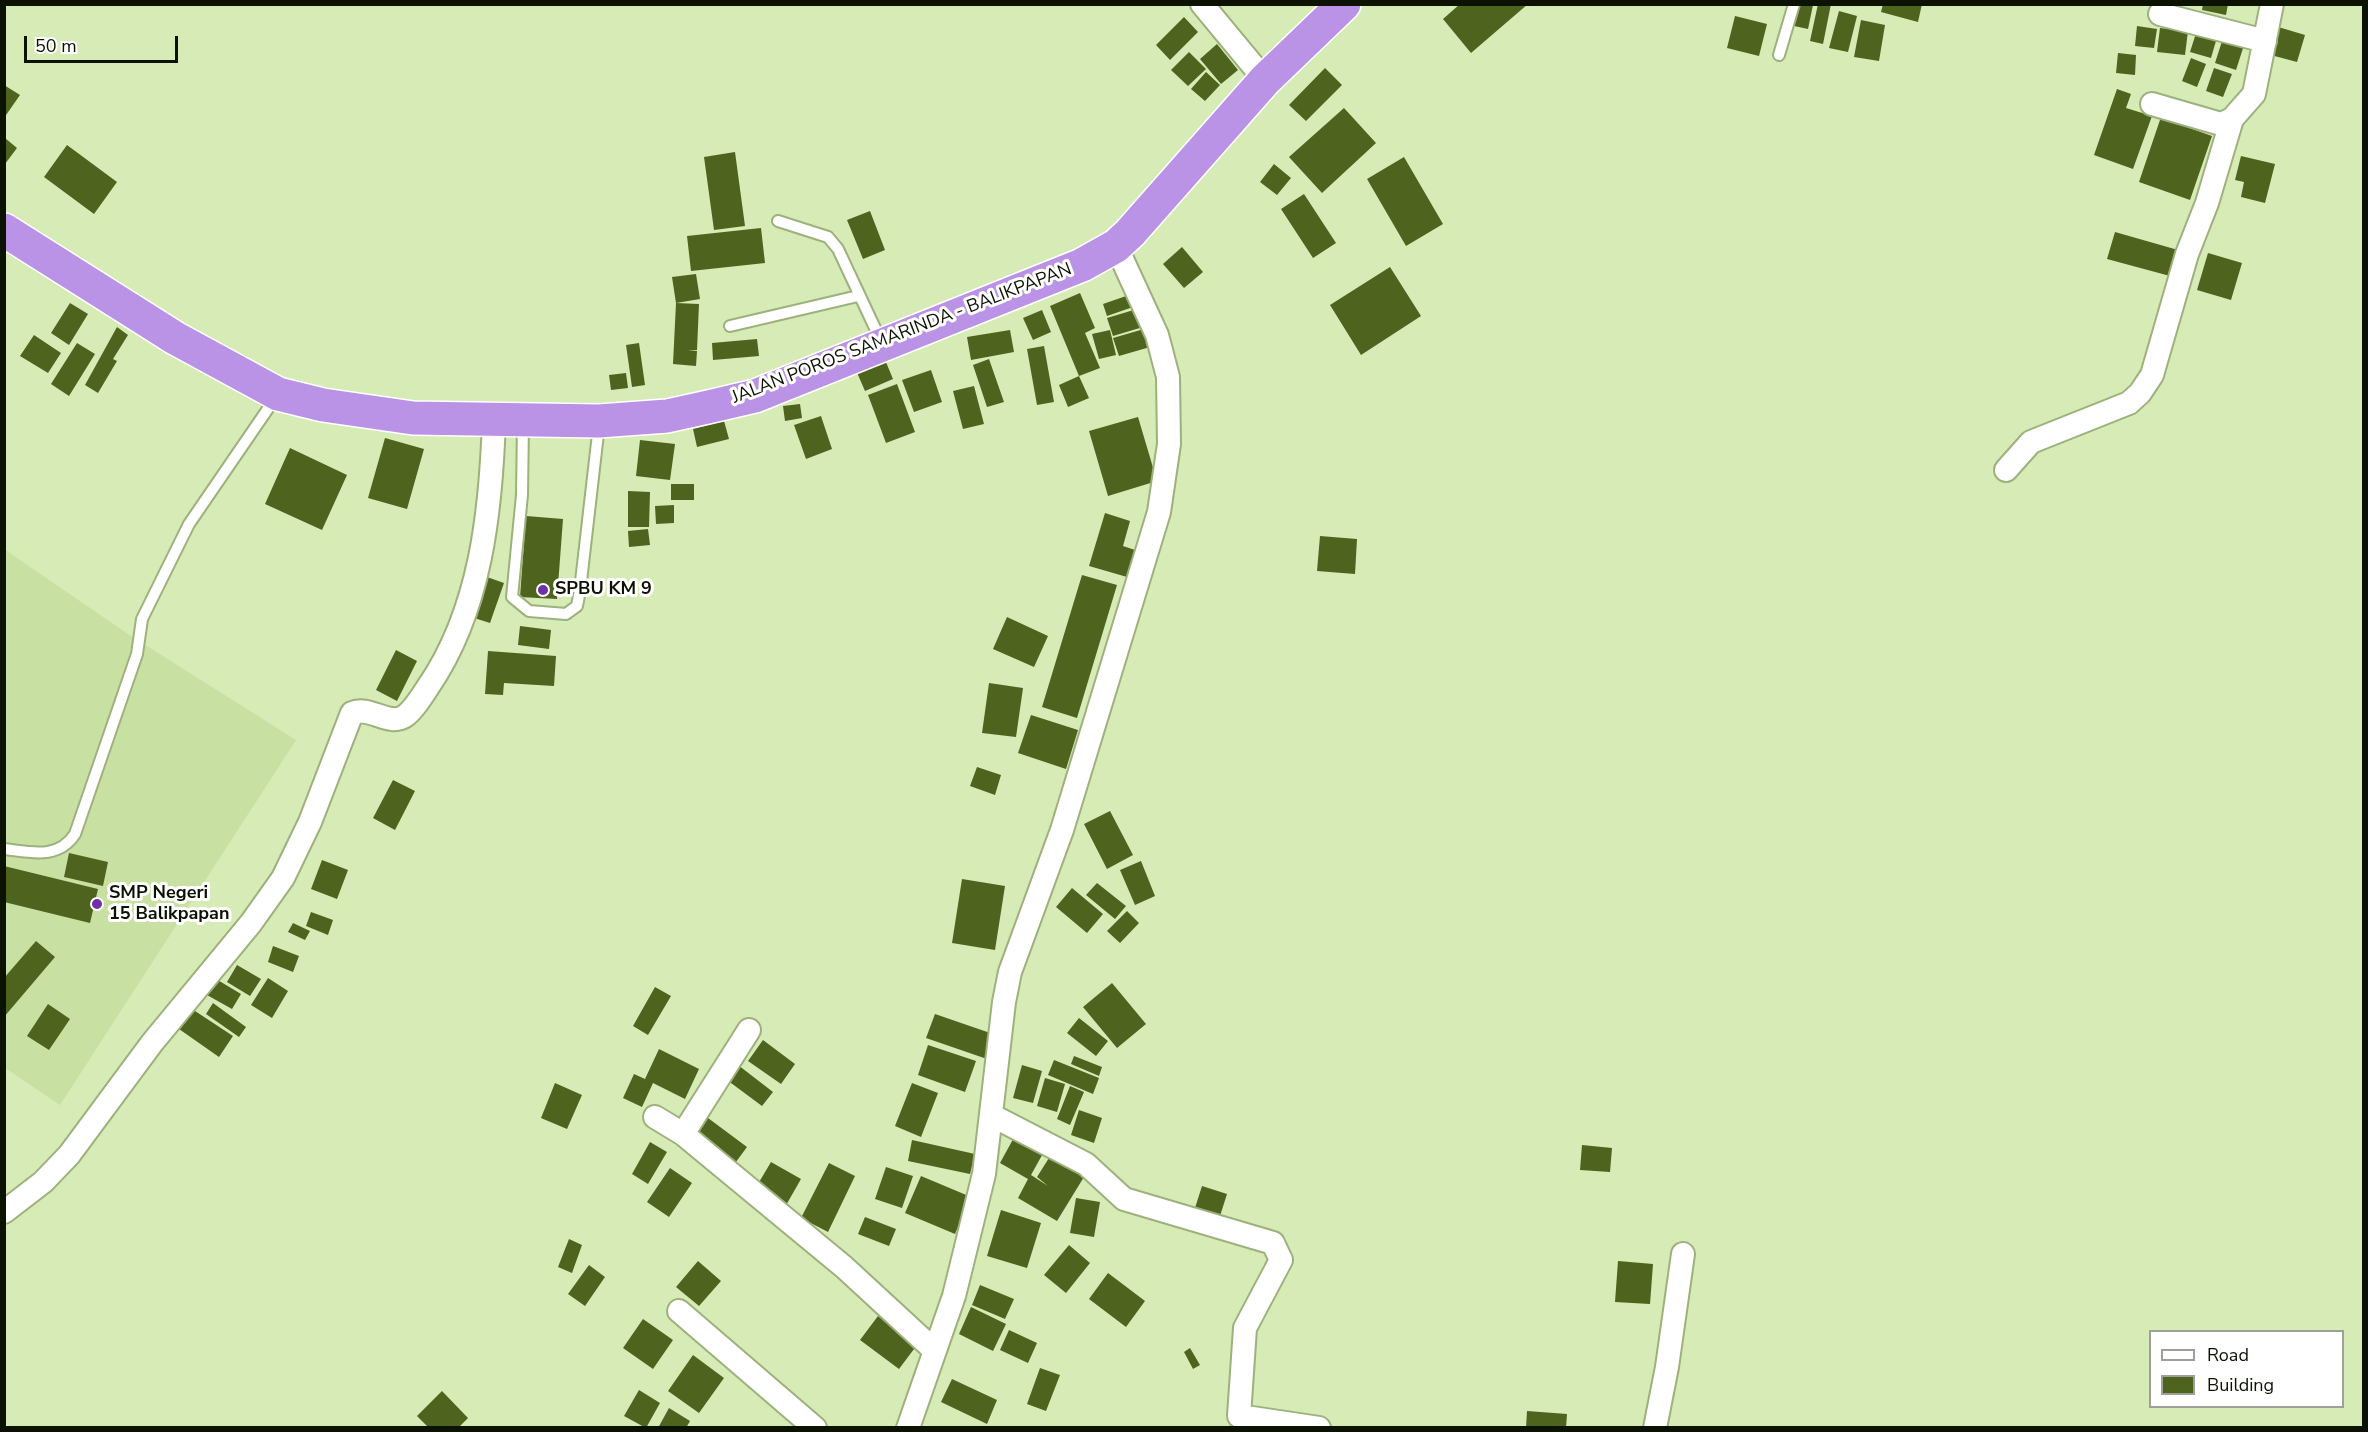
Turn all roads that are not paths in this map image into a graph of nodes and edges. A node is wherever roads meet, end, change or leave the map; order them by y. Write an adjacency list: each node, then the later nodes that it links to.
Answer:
1 (1202, 4): 8 (street)
2 (1344, 4): 8 (highway, JALAN POROS SAMARINDA - BALIKPAPAN)
3 (1794, 4): 7 (lane)
4 (2272, 4): 6 (street)
5 (2160, 14): 6 (street)
6 (2265, 41): 10 (street)
7 (1779, 55)
8 (1265, 80): 13 (highway, JALAN POROS SAMARINDA - BALIKPAPAN)
9 (2152, 104): 10 (street)
10 (2232, 119): 20 (street)
11 (778, 221): 14 (lane)
12 (4, 230): 17 (highway, JALAN POROS SAMARINDA - BALIKPAPAN)
13 (1116, 246): 16 (highway, JALAN POROS SAMARINDA - BALIKPAPAN); 23 (street)
14 (858, 296): 15 (lane); 16 (lane)
15 (730, 326)
16 (883, 344): 19 (highway, JALAN POROS SAMARINDA - BALIKPAPAN)
17 (278, 394): 18 (highway, JALAN POROS SAMARINDA - BALIKPAPAN); 21 (lane)
18 (508, 419): 19 (highway, JALAN POROS SAMARINDA - BALIKPAPAN); 19 (lane); 26 (street)
19 (599, 421)
20 (2006, 470)
21 (4, 849)
22 (749, 1029): 25 (street)
23 (991, 1115): 29 (street); 32 (street)
24 (655, 1117): 25 (street)
25 (683, 1134): 29 (street)
26 (4, 1212)
27 (1683, 1254): 33 (street)
28 (679, 1311): 30 (street)
29 (934, 1350): 31 (street)
30 (815, 1428)
31 (908, 1428)
32 (1319, 1428)
33 (1655, 1428)

